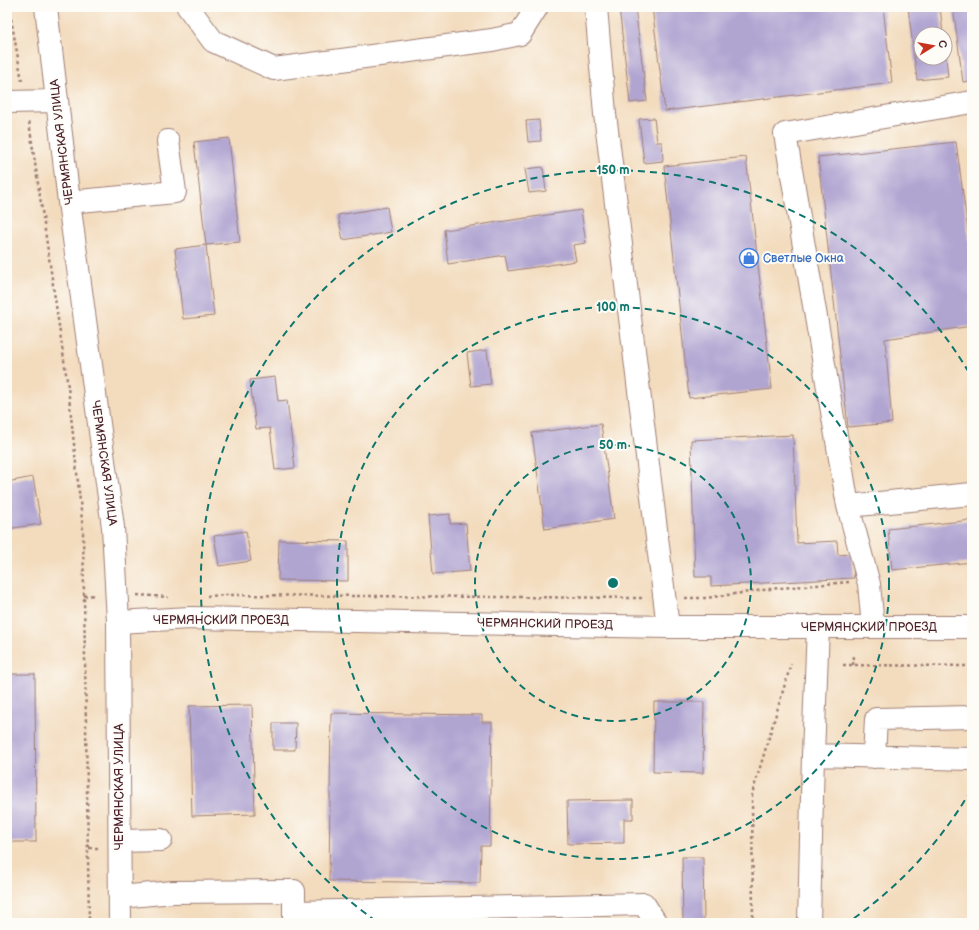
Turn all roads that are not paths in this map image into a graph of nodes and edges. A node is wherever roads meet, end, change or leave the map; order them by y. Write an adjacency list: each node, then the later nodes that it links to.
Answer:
1 (46, 7): 5 (street, ЧЕРМЯНСКАЯ УЛИЦА)
2 (188, 7): 3 (street)
3 (538, 7)
4 (596, 7): 14 (street)
5 (57, 101): 6 (street); 9 (street, ЧЕРМЯНСКАЯ УЛИЦА)
6 (16, 102)
7 (972, 102): 11 (street)
8 (168, 141): 9 (street)
9 (69, 202): 12 (street, ЧЕРМЯНСКАЯ УЛИЦА)
10 (972, 494): 11 (street)
11 (848, 506): 15 (street)
12 (118, 622): 14 (street, ЧЕРМЯНСКИЙ ПРОЕЗД); 21 (street, ЧЕРМЯНСКАЯ УЛИЦА)
13 (818, 626): 14 (street, ЧЕРМЯНСКИЙ ПРОЕЗД); 15 (street, ЧЕРМЯНСКИЙ ПРОЕЗД); 18 (street)
14 (668, 627)
15 (873, 627): 16 (street, ЧЕРМЯНСКИЙ ПРОЕЗД)
16 (972, 627)
17 (972, 717): 19 (street)
18 (813, 755): 19 (street); 27 (street)
19 (874, 757): 20 (street)
20 (972, 759)
21 (120, 840): 22 (street); 23 (street, ЧЕРМЯНСКАЯ УЛИЦА)
22 (161, 840)
23 (120, 897): 24 (street); 25 (street, ЧЕРМЯНСКАЯ УЛИЦА)
24 (294, 917): 26 (street)
25 (120, 923)
26 (656, 923)
27 (809, 923)

